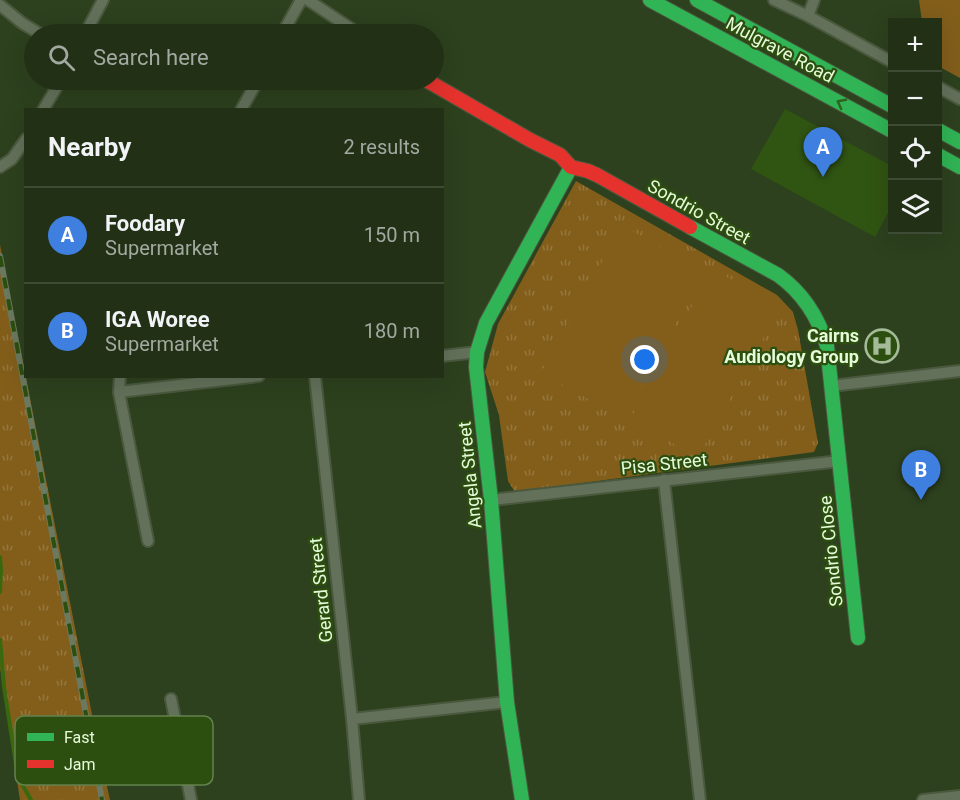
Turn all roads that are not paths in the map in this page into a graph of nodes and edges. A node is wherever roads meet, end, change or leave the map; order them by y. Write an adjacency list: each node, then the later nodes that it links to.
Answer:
1 (103, 0): 12 (street)
2 (301, 0): 13 (street)
3 (308, 0): 14 (street)
4 (650, 0): 24 (street, Mulgrave Road, one-way to 4)
5 (697, 0): 21 (street, Mulgrave Road)
6 (774, 0): 9 (street)
7 (814, 0): 10 (street)
8 (0, 5): 11 (street)
9 (798, 5): 10 (street)
10 (808, 16): 15 (street)
11 (24, 24)
12 (90, 24)
13 (288, 24)
14 (344, 24)
15 (888, 60)
16 (942, 89): 20 (street)
17 (55, 90): 22 (street)
18 (252, 90): 23 (street)
19 (443, 90): 30 (street, Sondrio Street)
20 (960, 99)
21 (888, 104)
22 (44, 108)
23 (242, 108)
24 (888, 129)
25 (942, 132): 27 (street)
26 (24, 142): 29 (street)
27 (960, 142)
28 (942, 157): 31 (street)
29 (0, 167)
30 (571, 167): 32 (street, Angela Street); 38 (street, Sondrio Street)
31 (960, 167)
32 (477, 352): 33 (street); 42 (street, Angela Street)
33 (444, 356)
34 (960, 371): 38 (street)
35 (120, 378): 39 (street)
36 (243, 378): 39 (street)
37 (315, 378): 48 (street, Gerard Street)
38 (831, 386): 40 (street, Sondrio Street)
39 (119, 393): 43 (street)
40 (840, 461): 41 (street, Pisa Street); 44 (street, Sondrio Close)
41 (664, 480): 42 (street, Pisa Street); 54 (street)
42 (491, 500): 46 (street, Angela Street)
43 (148, 541)
44 (858, 638)
45 (171, 699): 47 (street)
46 (507, 702): 48 (street); 53 (street, Angela Street)
47 (174, 716)
48 (352, 719): 52 (street, Gerard Street)
49 (188, 785): 51 (street)
50 (960, 796): 55 (street)
51 (191, 800)
52 (359, 800)
53 (522, 800)
54 (700, 800)
55 (923, 800)

